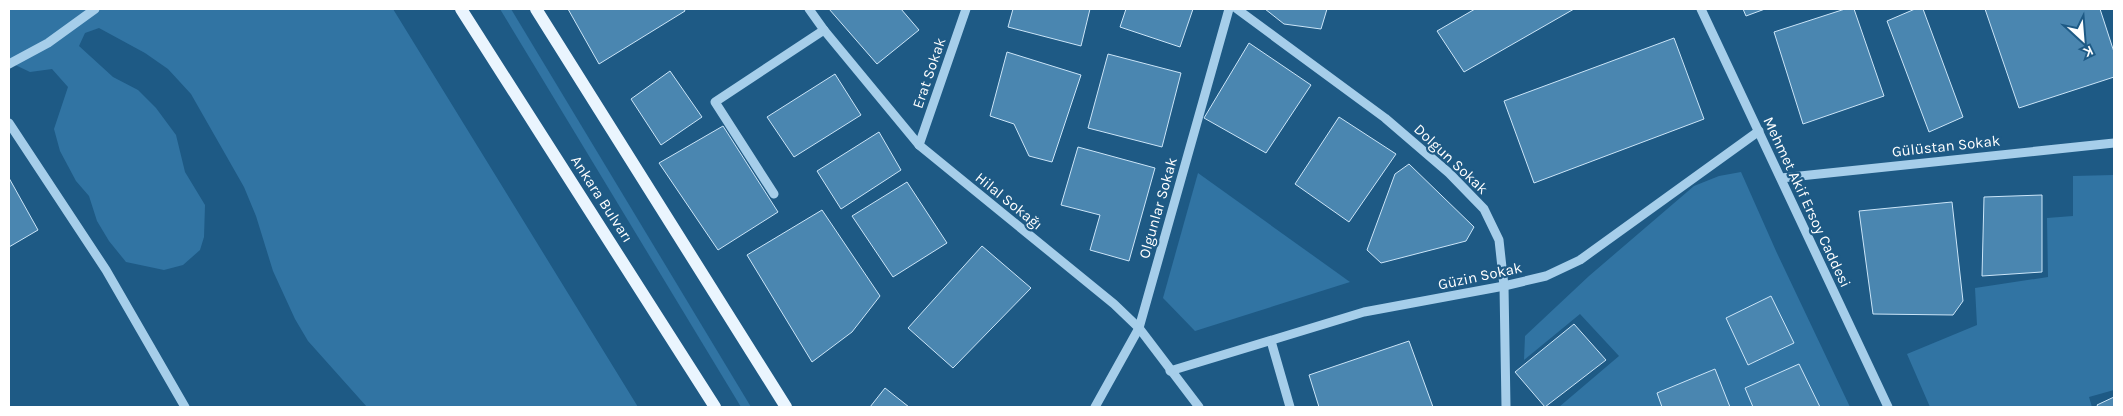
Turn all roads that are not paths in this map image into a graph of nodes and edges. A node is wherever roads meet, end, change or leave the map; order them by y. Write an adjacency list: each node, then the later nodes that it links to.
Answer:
1 (95, 9): 10 (street)
2 (461, 9): 22 (main road, Ankara Bulvarı)
3 (536, 9): 23 (main road)
4 (809, 9): 9 (street, Hilal Sokağı)
5 (966, 9): 14 (street, Erat Sokak)
6 (1229, 9): 18 (street, Olgunlar Sokak)
7 (1237, 9): 17 (street, Dolgun Sokak)
8 (1701, 9): 12 (street, Mehmet Akif Ersoy Caddesi)
9 (824, 30): 14 (street, Hilal Sokağı); 16 (street)
10 (9, 64)
11 (9, 122): 21 (street)
12 (1759, 131): 15 (street, Mehmet Akif Ersoy Caddesi); 17 (street, Güzin Sokak)
13 (2114, 143): 15 (street, Gülüstan Sokak)
14 (919, 145): 18 (street, Hilal Sokağı)
15 (1781, 178): 28 (street, Mehmet Akif Ersoy Caddesi)
16 (774, 194)
17 (1504, 286): 19 (street, Güzin Sokak); 27 (street, Dolgun Sokak)
18 (1139, 328): 20 (street, Hilal Sokağı); 24 (street, Olgunlar Sokak)
19 (1271, 341): 20 (street, Güzin Sokak); 26 (street)
20 (1170, 371): 25 (street, Hilal Sokağı)
21 (185, 407)
22 (715, 407)
23 (786, 407)
24 (1095, 407)
25 (1199, 407)
26 (1290, 407)
27 (1506, 407)
28 (1888, 407)

